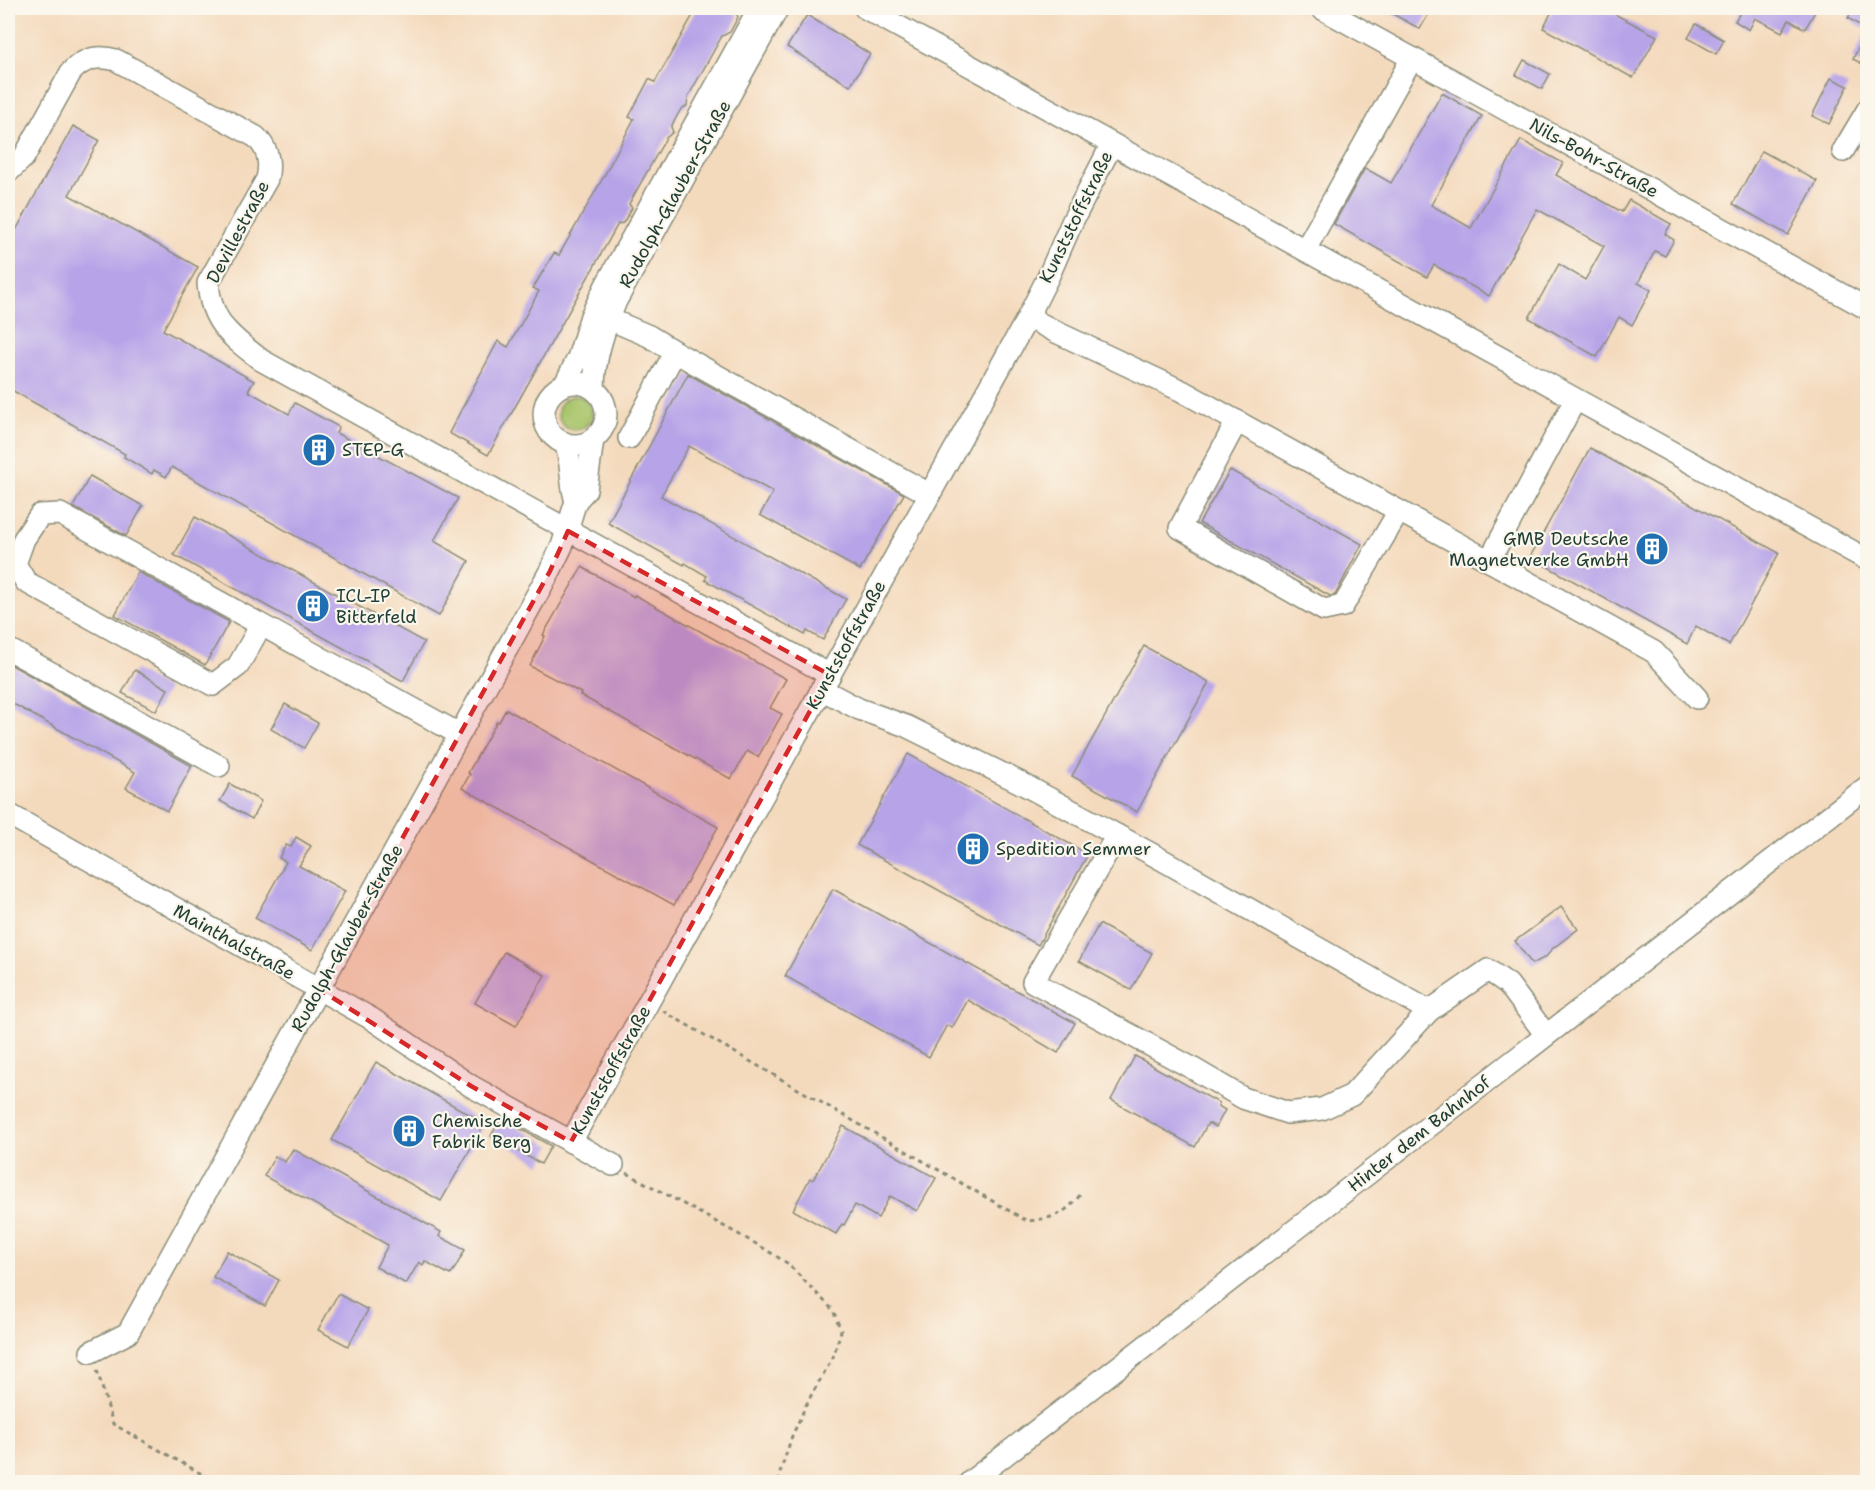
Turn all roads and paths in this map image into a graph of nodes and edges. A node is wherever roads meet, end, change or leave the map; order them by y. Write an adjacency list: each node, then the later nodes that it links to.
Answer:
1 (759, 8): 15 (street, Rudolph-Glauber-Straße)
2 (778, 8): 13 (street, Rudolph-Glauber-Straße)
3 (865, 8): 7 (street)
4 (1321, 8): 5 (street, Nils-Bohr-Straße)
5 (1412, 58): 10 (street); 11 (street, Nils-Bohr-Straße)
6 (1868, 109): 8 (street)
7 (1112, 144): 10 (street); 12 (street, Kunststoffstraße)
8 (1843, 151)
9 (8, 172): 25 (street, Devillestraße)
10 (1305, 250): 17 (street)
11 (1868, 309)
12 (1028, 317): 18 (street); 22 (street, Kunststoffstraße)
13 (609, 319): 14 (street); 16 (street, Rudolph-Glauber-Straße)
14 (675, 352): 19 (street); 22 (street)
15 (565, 384): 16 (street); 21 (street, Rudolph-Glauber-Straße)
16 (594, 389): 20 (street, Rudolph-Glauber-Straße)
17 (1575, 400): 26 (street); 27 (street)
18 (1237, 421): 24 (street); 24 (street)
19 (628, 438)
20 (593, 439): 21 (street); 23 (street, Rudolph-Glauber-Straße)
21 (565, 443): 23 (street, Rudolph-Glauber-Straße)
22 (930, 494): 31 (street, Kunststoffstraße)
23 (576, 501): 25 (street, Rudolph-Glauber-Straße)
24 (1399, 511): 27 (street)
25 (568, 531): 31 (street, Devillestraße); 33 (street, Rudolph-Glauber-Straße)
26 (1868, 560)
27 (1489, 561): 32 (street)
28 (11, 569): 29 (street); 29 (street)
29 (261, 625): 33 (street)
30 (8, 649): 34 (street)
31 (825, 682): 37 (street, Devillestraße); 39 (street, Kunststoffstraße)
32 (1697, 699)
33 (459, 734): 38 (street, Rudolph-Glauber-Straße)
34 (219, 766)
35 (1868, 786): 41 (street, Hinter dem Bahnhof)
36 (8, 814): 38 (street, Mainthalstraße)
37 (1117, 835): 40 (street, Devillestraße); 40 (street)
38 (319, 989): 42 (street, Mainthalstraße); 45 (street, Rudolph-Glauber-Straße)
39 (648, 1003): 42 (street, Kunststoffstraße); 44 (path)
40 (1429, 1011): 41 (street)
41 (1546, 1035): 48 (street, Hinter dem Bahnhof)
42 (571, 1142): 43 (street, Mainthalstraße)
43 (613, 1165): 47 (path)
44 (1081, 1194)
45 (91, 1352): 46 (path)
46 (216, 1482)
47 (779, 1482)
48 (970, 1482)

